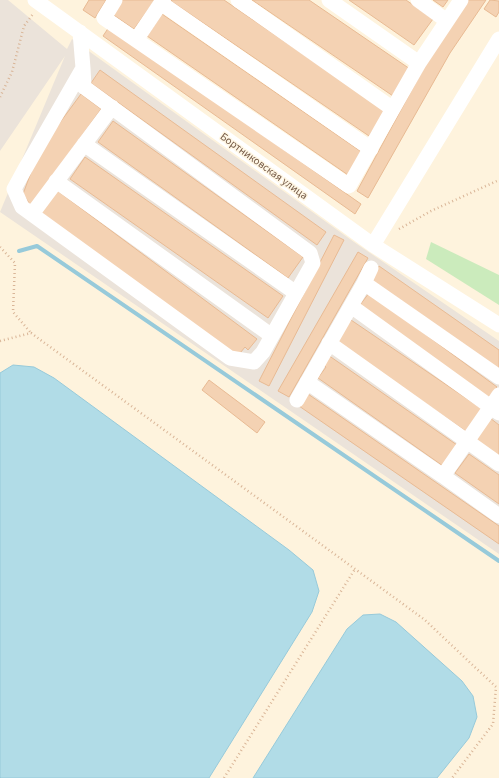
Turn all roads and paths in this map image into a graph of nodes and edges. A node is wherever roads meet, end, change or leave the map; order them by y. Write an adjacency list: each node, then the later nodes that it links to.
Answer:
1 (115, 0): 11 (street)
2 (238, 0): 16 (street)
3 (329, 0): 12 (street)
4 (418, 0): 8 (street)
5 (461, 0): 8 (street)
6 (162, 1): 11 (street); 18 (street)
7 (37, 2): 9 (street, Бортниковская улица); 14 (path)
8 (447, 21): 12 (street)
9 (80, 32): 13 (street); 23 (street, Бортниковская улица)
10 (499, 38): 23 (street)
11 (136, 40): 18 (street)
12 (419, 63): 16 (street)
13 (83, 68): 15 (street); 21 (street)
14 (0, 97)
15 (112, 107): 17 (street); 27 (street)
16 (393, 109): 18 (street)
17 (84, 144): 20 (street); 27 (street)
18 (371, 149)
19 (499, 180): 22 (path)
20 (56, 181): 21 (street); 31 (street)
21 (32, 214): 31 (street)
22 (399, 230)
23 (373, 245): 29 (street, Бортниковская улица)
24 (0, 247): 30 (path)
25 (371, 268): 26 (street)
26 (364, 283): 28 (street); 34 (street)
27 (296, 293): 31 (street)
28 (351, 306): 33 (street); 38 (street)
29 (499, 325)
30 (31, 333): 32 (path); 43 (path)
31 (272, 336)
32 (0, 341)
33 (329, 343): 35 (street); 39 (street)
34 (499, 378)
35 (307, 382): 37 (street); 41 (street)
36 (499, 395): 38 (street)
37 (297, 400)
38 (495, 410): 39 (street)
39 (467, 441): 40 (street); 41 (street)
40 (499, 464)
41 (443, 476): 42 (street)
42 (499, 516)
43 (355, 569): 44 (path); 45 (path)
44 (224, 778)
45 (452, 778)

